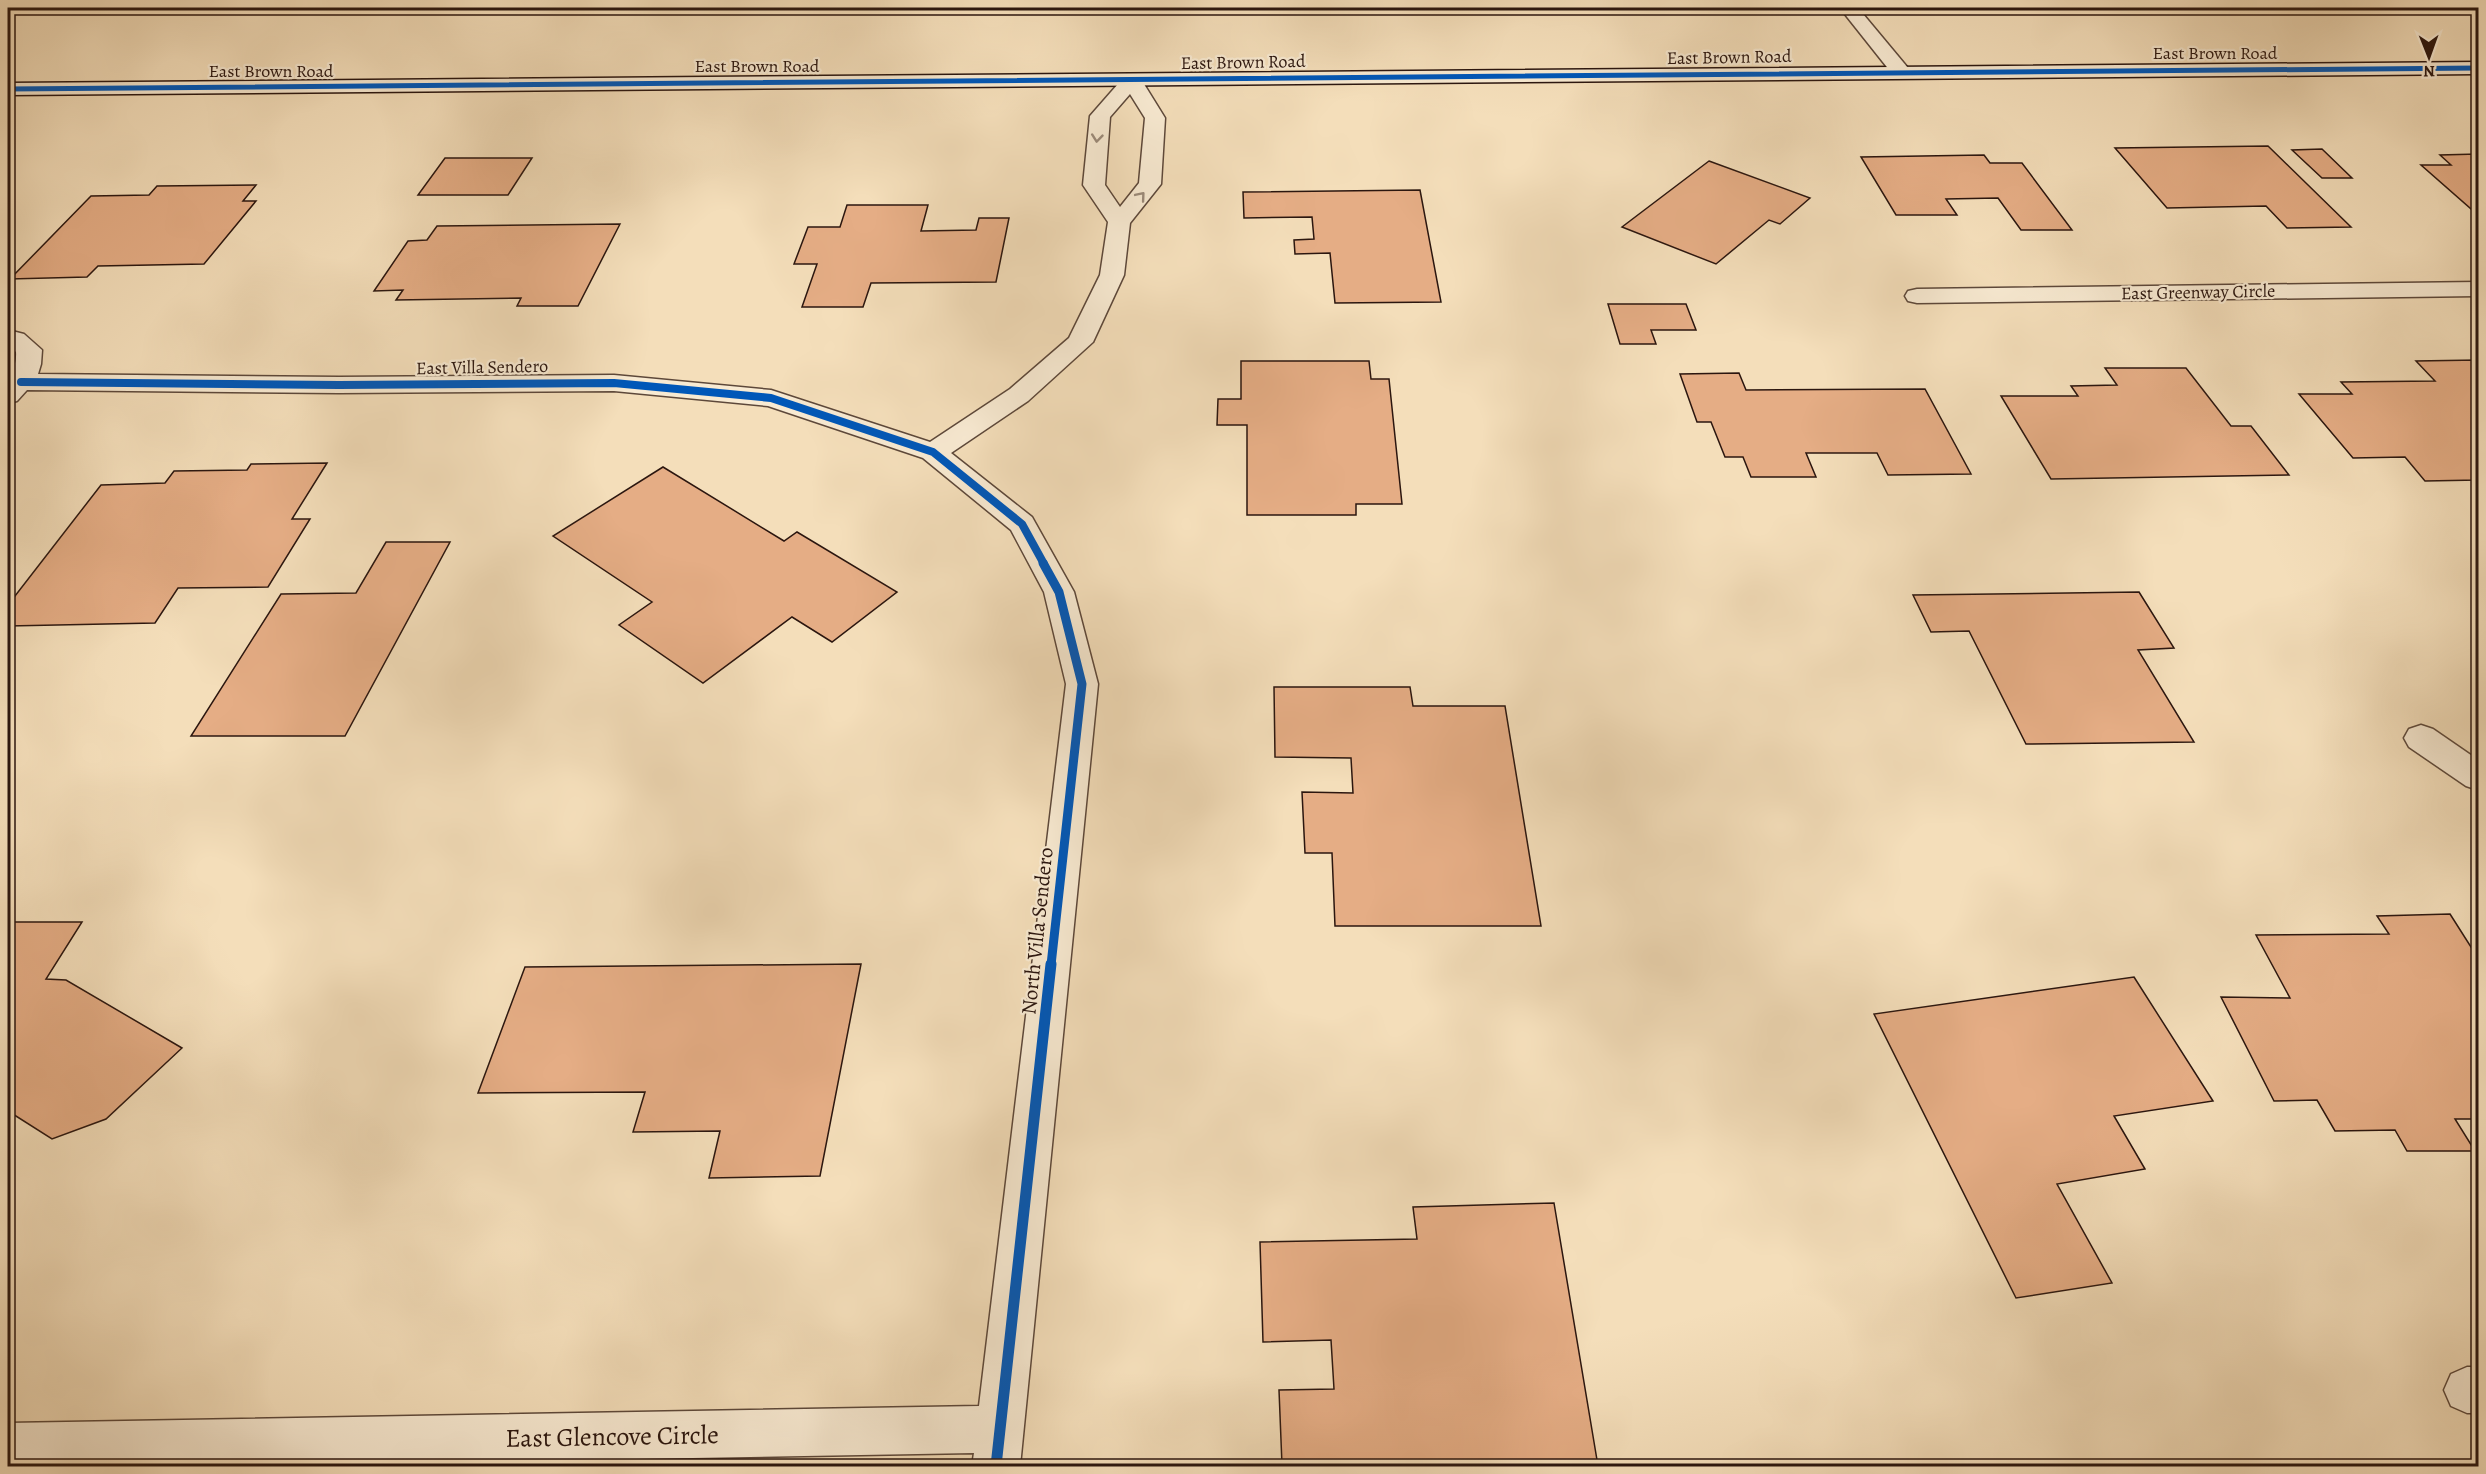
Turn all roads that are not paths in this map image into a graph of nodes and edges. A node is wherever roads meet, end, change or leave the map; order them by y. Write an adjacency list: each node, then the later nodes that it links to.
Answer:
1 (1849, 8): 3 (street)
2 (2478, 68): 3 (street, East Brown Road)
3 (1901, 72): 4 (street, East Brown Road)
4 (1132, 80): 5 (street, East Brown Road); 6 (street, one-way to 4); 6 (street, one-way to 6)
5 (8, 89)
6 (1119, 222): 11 (street)
7 (2478, 289): 8 (street, East Greenway Circle)
8 (1917, 296)
9 (8, 337): 10 (street)
10 (14, 388): 11 (street, East Villa Sendero)
11 (933, 452): 15 (street, North Villa Sendero)
12 (2421, 738): 13 (street)
13 (2478, 777)
14 (8, 1447): 15 (street, East Glencove Circle)
15 (998, 1448)

